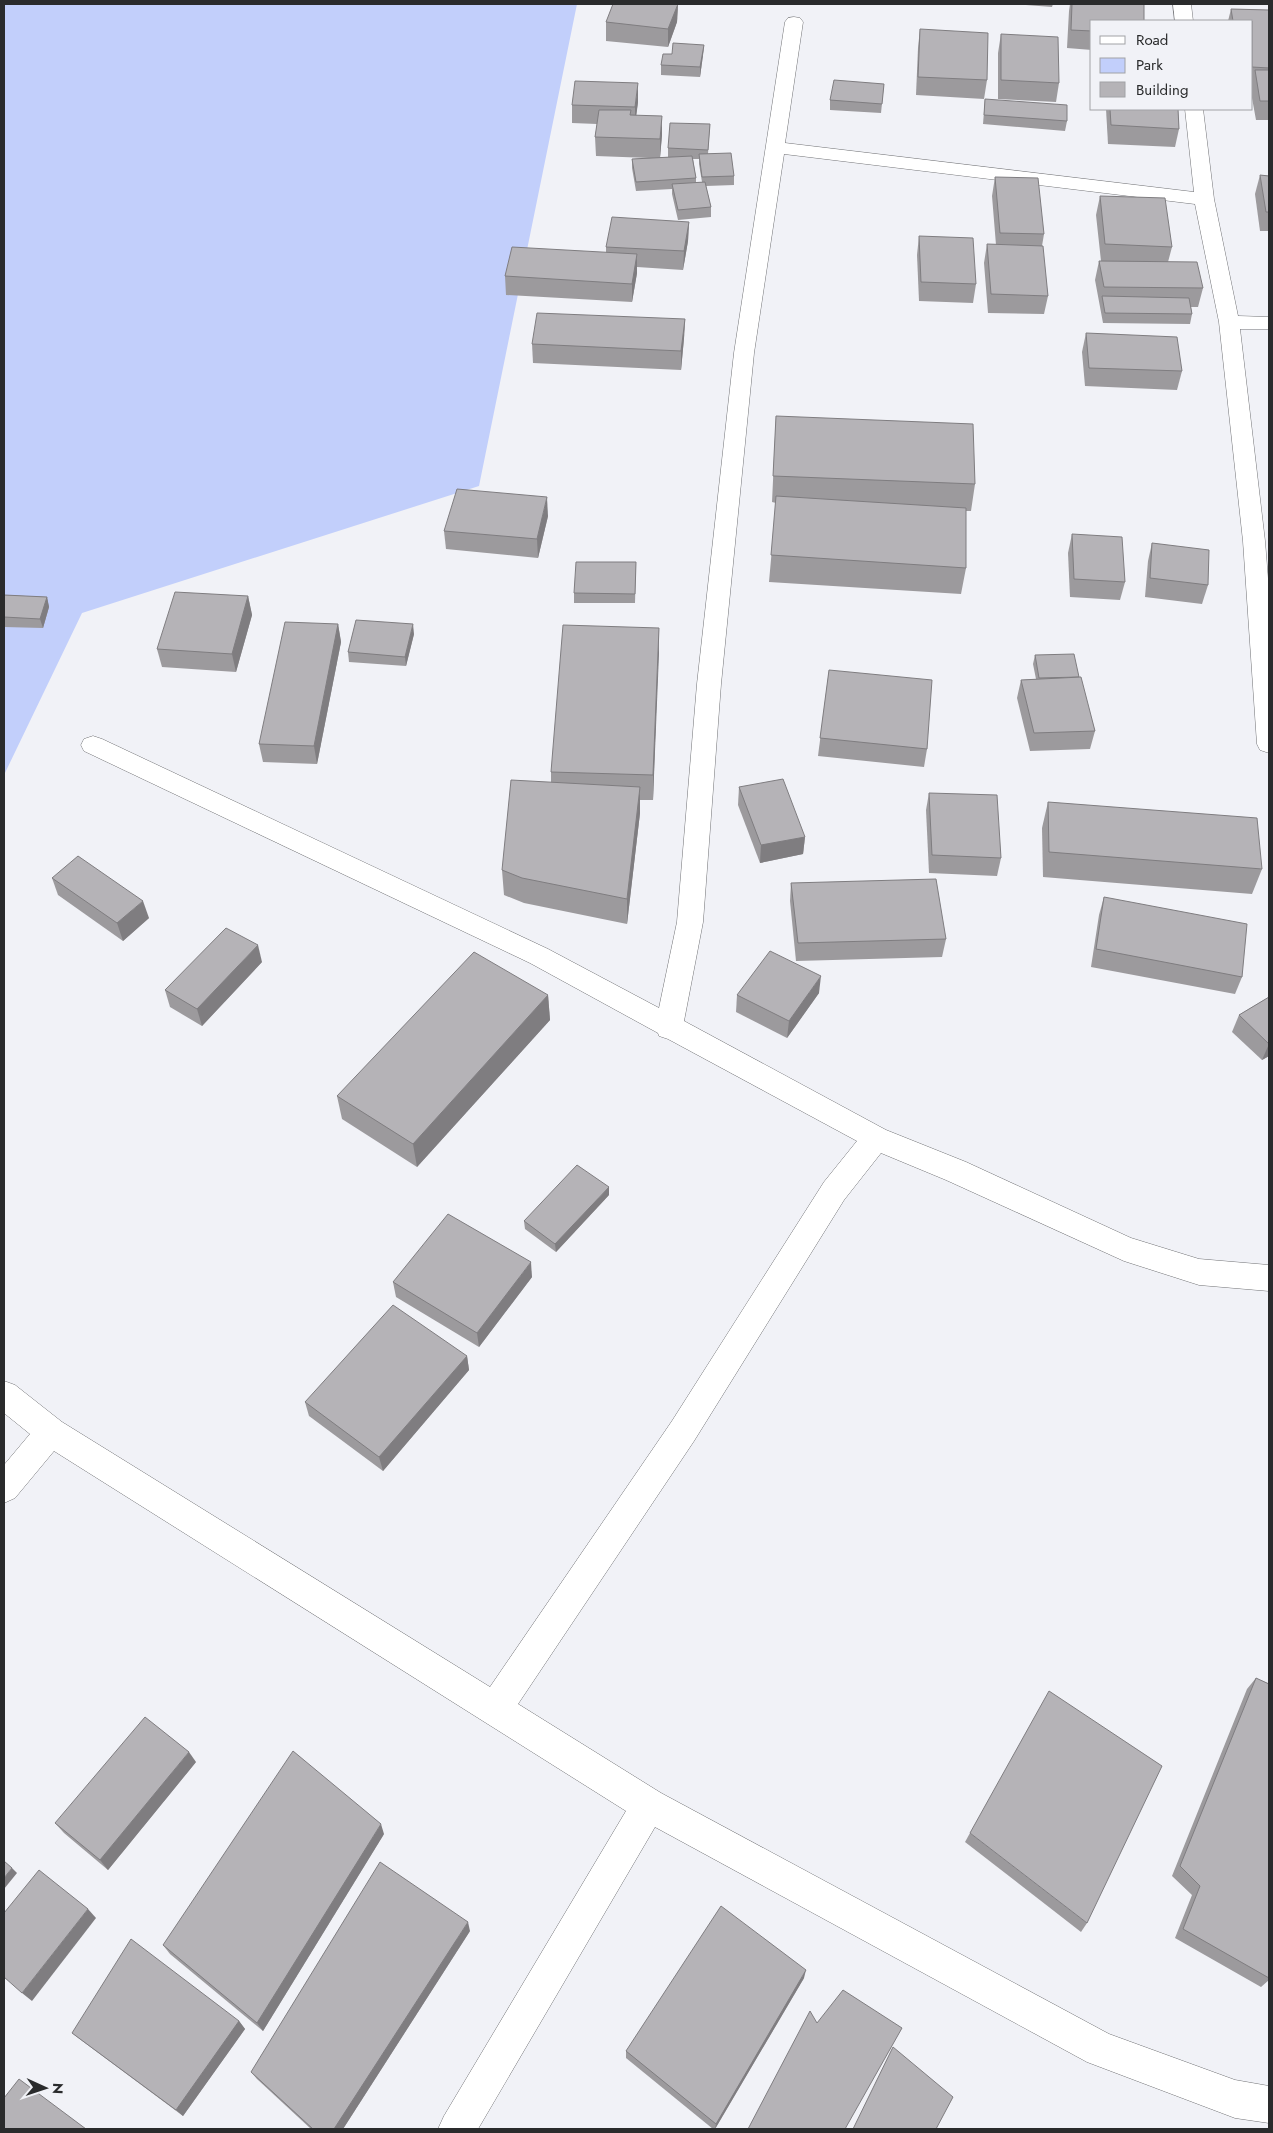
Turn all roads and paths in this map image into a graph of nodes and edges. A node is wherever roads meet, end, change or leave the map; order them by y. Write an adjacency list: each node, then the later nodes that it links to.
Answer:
1 (1182, 4): 2 (street)
2 (1184, 20)
3 (794, 22): 5 (street)
4 (1194, 110): 6 (street)
5 (775, 146): 6 (street); 11 (street)
6 (1204, 199): 7 (street)
7 (1228, 322): 8 (street); 10 (street)
8 (1269, 323)
9 (93, 744): 11 (street)
10 (1269, 744)
11 (669, 1028): 12 (street)
12 (876, 1138): 13 (street); 17 (street)
13 (1269, 1278)
14 (4, 1395): 15 (street)
15 (51, 1432): 16 (street); 17 (street)
16 (4, 1488)
17 (495, 1709): 18 (street)
18 (649, 1805): 19 (street); 20 (street)
19 (1269, 2104)
20 (457, 2129)

